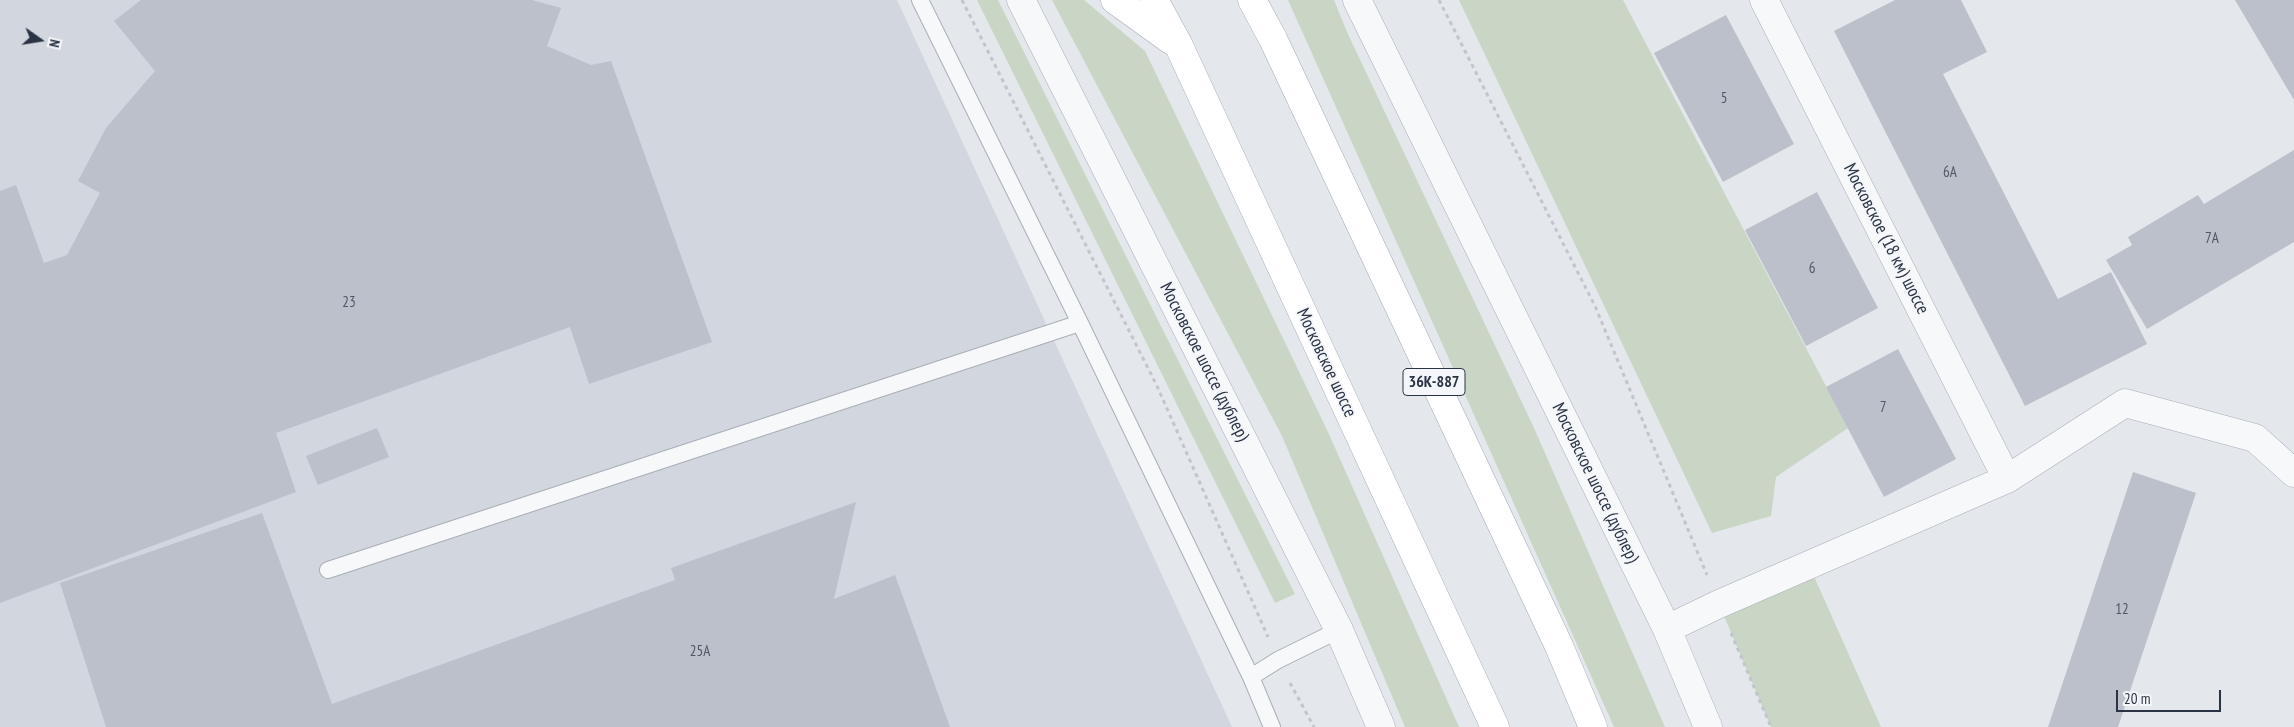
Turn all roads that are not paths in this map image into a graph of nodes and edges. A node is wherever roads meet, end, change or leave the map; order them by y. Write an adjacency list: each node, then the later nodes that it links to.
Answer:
1 (920, 0): 11 (lane)
2 (1021, 0): 16 (street, Московское шоссе (дублер))
3 (1114, 0): 10 (main road)
4 (1154, 0): 10 (main road, Московское шоссе)
5 (1252, 0): 9 (main road, 36К-887)
6 (1270, 0): 9 (main road)
7 (1357, 0): 15 (street, Московское шоссе (дублер))
8 (1764, 0): 13 (street, Московское (18 км) шоссе)
9 (1273, 39): 21 (main road, 36К-887)
10 (1178, 44): 20 (main road, Московское шоссе)
11 (1080, 323): 14 (lane); 17 (lane)
12 (2294, 473): 13 (street)
13 (2007, 479): 15 (street)
14 (328, 570)
15 (1667, 629): 22 (street, Московское шоссе (дублер))
16 (1339, 630): 17 (lane); 19 (street, Московское шоссе (дублер))
17 (1251, 678): 18 (lane)
18 (1272, 727)
19 (1381, 727)
20 (1495, 727)
21 (1593, 727)
22 (1708, 727)

